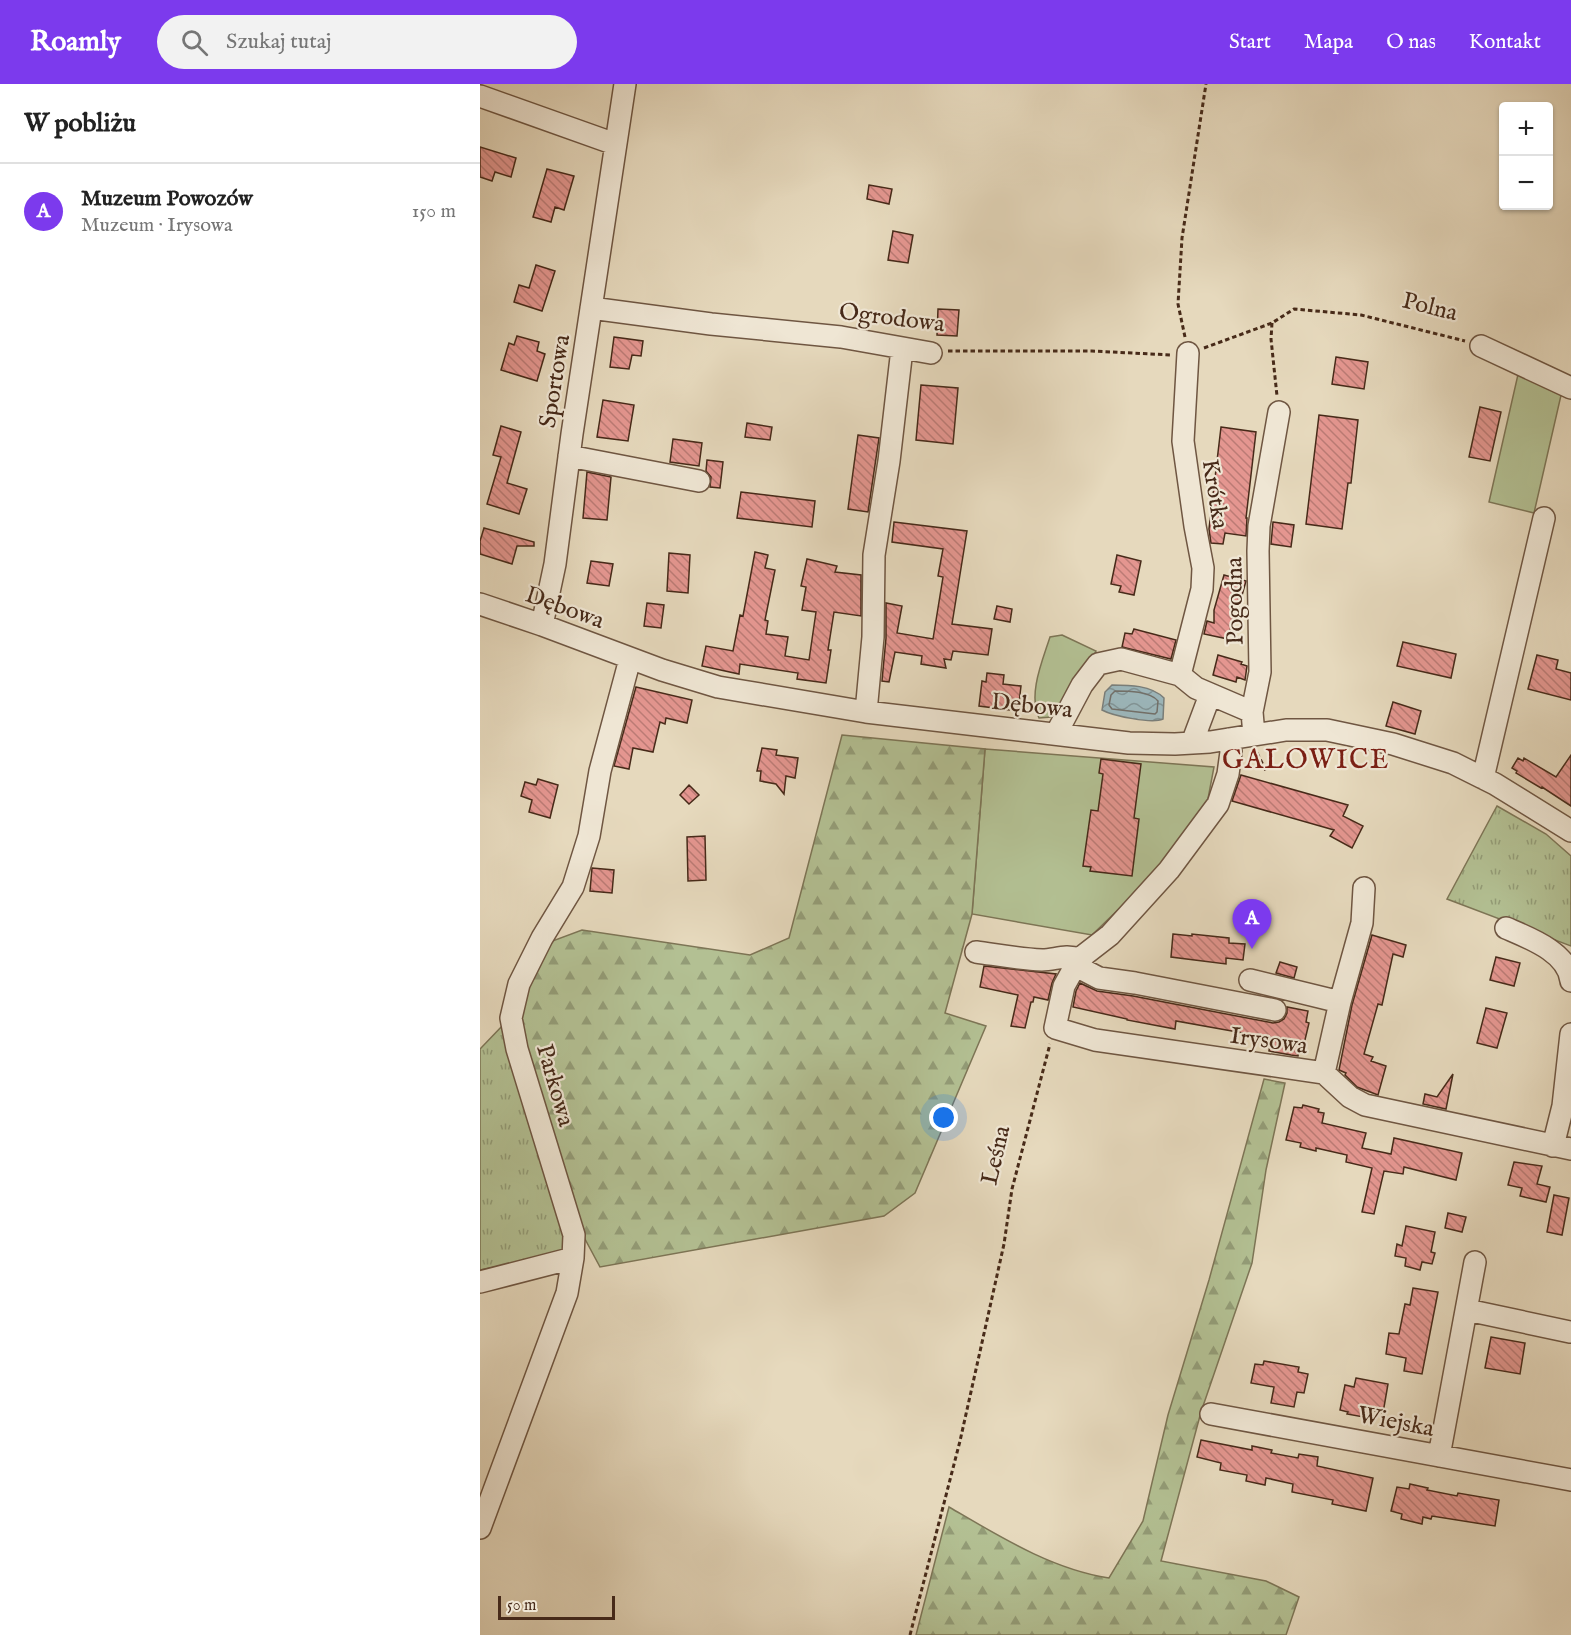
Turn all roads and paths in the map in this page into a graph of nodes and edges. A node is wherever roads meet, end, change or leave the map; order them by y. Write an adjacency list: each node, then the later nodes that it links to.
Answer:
1 (626, 84): 4 (street, Sportowa)
2 (1206, 84): 10 (path)
3 (480, 96): 4 (street)
4 (615, 144): 5 (street, Sportowa)
5 (591, 308): 8 (street, Ogrodowa); 13 (street, Sportowa)
6 (1272, 323): 7 (path, Polna); 10 (path, Polna); 12 (path)
7 (1481, 346): 11 (street, Polna)
8 (902, 349): 9 (street, Ogrodowa); 21 (street)
9 (931, 353): 10 (path, Ogrodowa)
10 (1188, 353): 19 (street, Krótka)
11 (1571, 388)
12 (1279, 412): 22 (street, Pogodna)
13 (569, 456): 14 (street); 17 (street, Sportowa)
14 (699, 481)
15 (1544, 518): 28 (street)
16 (480, 604): 17 (street, Dębowa)
17 (542, 625): 18 (street, Dębowa)
18 (630, 659): 21 (street, Dębowa); 42 (street, Parkowa)
19 (1180, 675): 20 (street); 23 (street)
20 (1210, 695): 22 (street); 26 (street)
21 (866, 712): 23 (street, Dębowa)
22 (1252, 712): 25 (street, Pogodna)
23 (1056, 734): 26 (street, Dębowa)
24 (1229, 739): 25 (street, Dębowa); 26 (street, Dębowa); 33 (street)
25 (1255, 742): 27 (path); 28 (street, Dębowa)
26 (1192, 743)
27 (1267, 773)
28 (1483, 778): 29 (street, Dębowa)
29 (1571, 831)
30 (1364, 888): 36 (street)
31 (1506, 928): 35 (street)
32 (976, 952): 33 (street)
33 (1076, 962): 37 (street); 38 (street)
34 (1250, 980): 36 (street)
35 (1571, 981)
36 (1340, 1002): 40 (street)
37 (1275, 1010)
38 (1055, 1028): 40 (street, Irysowa); 51 (path, Leśna)
39 (1571, 1034): 41 (street)
40 (1324, 1073): 41 (street, Irysowa)
41 (1562, 1148)
42 (573, 1258): 44 (street); 50 (street, Parkowa)
43 (1475, 1262): 45 (street)
44 (480, 1282)
45 (1467, 1310): 46 (street); 48 (street)
46 (1570, 1332)
47 (1211, 1413): 48 (street, Wiejska)
48 (1439, 1456): 49 (street, Wiejska)
49 (1571, 1480)
50 (480, 1528)
51 (910, 1635)

